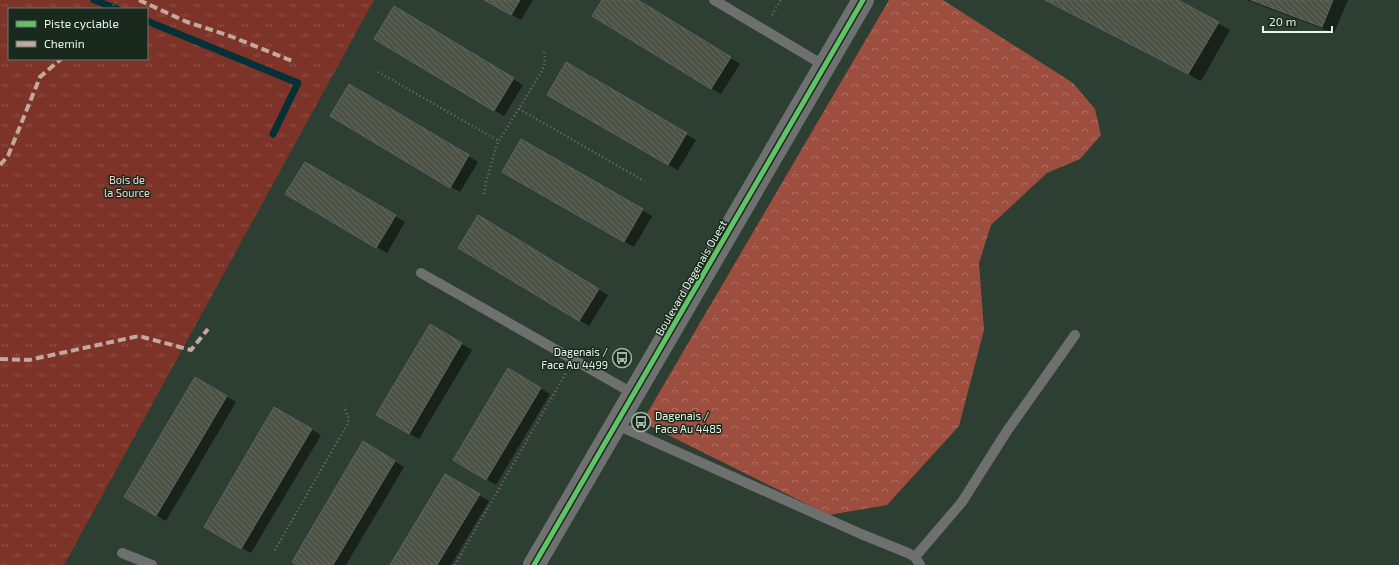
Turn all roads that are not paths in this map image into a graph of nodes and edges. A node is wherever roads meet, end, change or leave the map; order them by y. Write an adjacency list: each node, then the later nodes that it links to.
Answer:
1 (714, 0): 3 (lane)
2 (863, 0): 3 (main road, Boulevard Dagenais Ouest)
3 (825, 66): 6 (main road, Boulevard Dagenais Ouest)
4 (421, 273): 6 (lane)
5 (1075, 335): 9 (lane)
6 (634, 394): 7 (main road, Boulevard Dagenais Ouest)
7 (616, 425): 9 (lane); 11 (main road, Boulevard Dagenais Ouest)
8 (122, 553): 10 (lane)
9 (917, 561)
10 (152, 565)
11 (534, 565)

